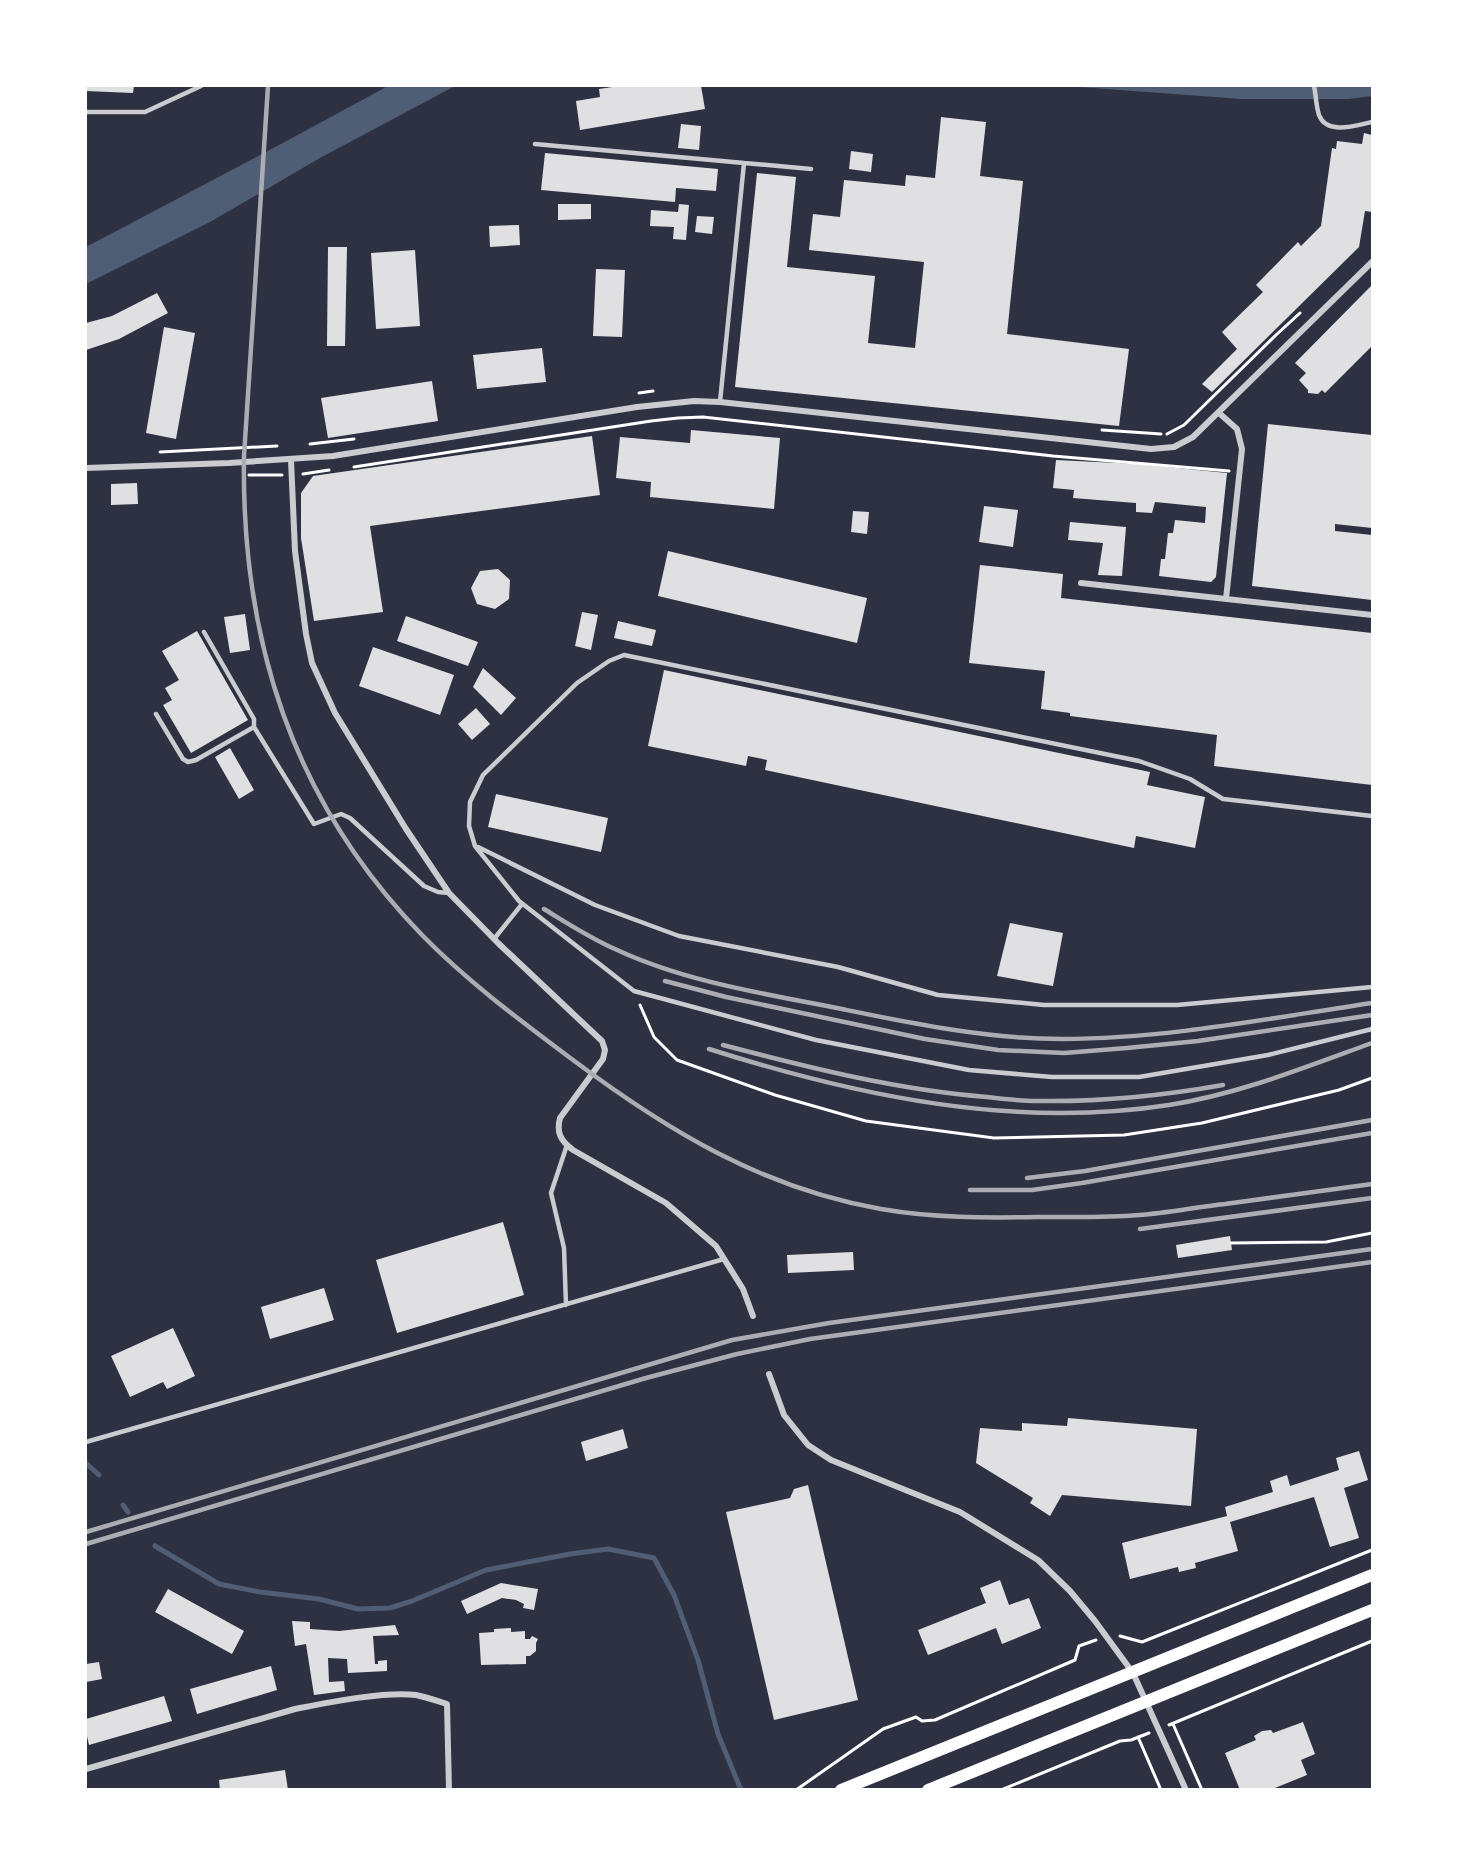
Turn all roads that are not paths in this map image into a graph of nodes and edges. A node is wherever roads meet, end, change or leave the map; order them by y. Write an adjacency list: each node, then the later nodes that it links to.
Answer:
1 (201, 86): 3 (lane)
2 (1314, 86): 4 (lane)
3 (86, 112)
4 (1372, 122)
5 (535, 144): 6 (lane)
6 (744, 163): 7 (lane); 9 (lane)
7 (810, 169)
8 (1372, 262): 10 (street)
9 (720, 402): 10 (street); 11 (street)
10 (1219, 413): 14 (street)
11 (291, 460): 12 (street); 21 (street)
12 (86, 468)
13 (1081, 583): 14 (street)
14 (1226, 599): 15 (street)
15 (1372, 615)
16 (204, 632): 18 (lane)
17 (156, 714): 18 (lane)
18 (254, 727): 21 (lane)
19 (1372, 816): 20 (lane)
20 (476, 846): 22 (lane); 24 (lane)
21 (450, 893): 23 (street)
22 (522, 904): 23 (lane); 25 (lane)
23 (494, 939): 26 (street)
24 (1372, 987)
25 (1372, 1029)
26 (567, 1145): 27 (street); 28 (lane)
27 (724, 1259): 28 (lane); 29 (street)
28 (566, 1305): 31 (lane)
29 (753, 1316)
30 (769, 1374): 34 (street)
31 (86, 1442)
32 (1372, 1575): 34 (main road)
33 (1372, 1610): 35 (main road)
34 (1132, 1673): 35 (street); 38 (main road)
35 (1147, 1702): 39 (main road); 40 (street)
36 (86, 1769): 37 (street)
37 (449, 1790)
38 (841, 1790)
39 (928, 1790)
40 (1186, 1790)

